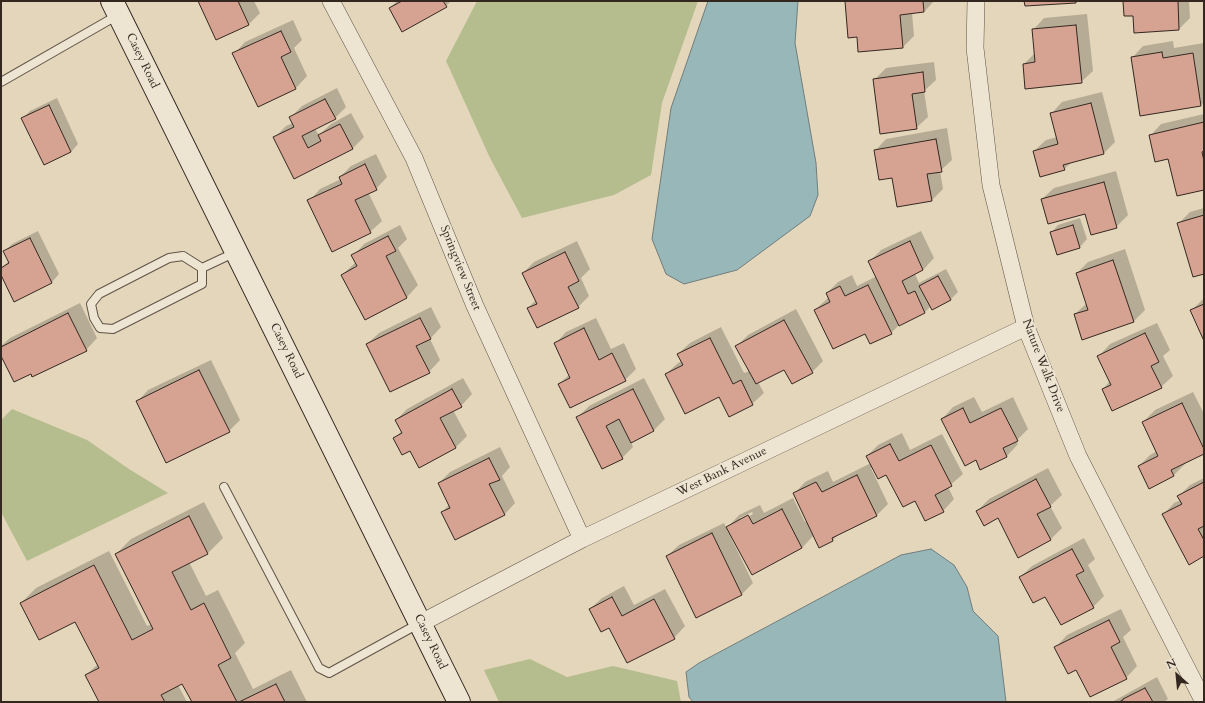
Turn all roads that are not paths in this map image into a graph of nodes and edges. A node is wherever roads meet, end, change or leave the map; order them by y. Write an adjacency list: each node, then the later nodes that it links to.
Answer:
1 (331, 1): 9 (street, Springview Street)
2 (976, 1): 7 (street, Nature Walk Drive)
3 (116, 8): 4 (lane); 5 (street, Casey Road)
4 (1, 82)
5 (237, 252): 6 (lane); 10 (street, Casey Road)
6 (202, 268): 6 (lane)
7 (1026, 327): 9 (street, West Bank Avenue); 12 (street, Nature Walk Drive)
8 (224, 487): 10 (lane)
9 (582, 539): 10 (street, West Bank Avenue)
10 (421, 623): 11 (street, Casey Road)
11 (459, 702)
12 (1204, 702)

